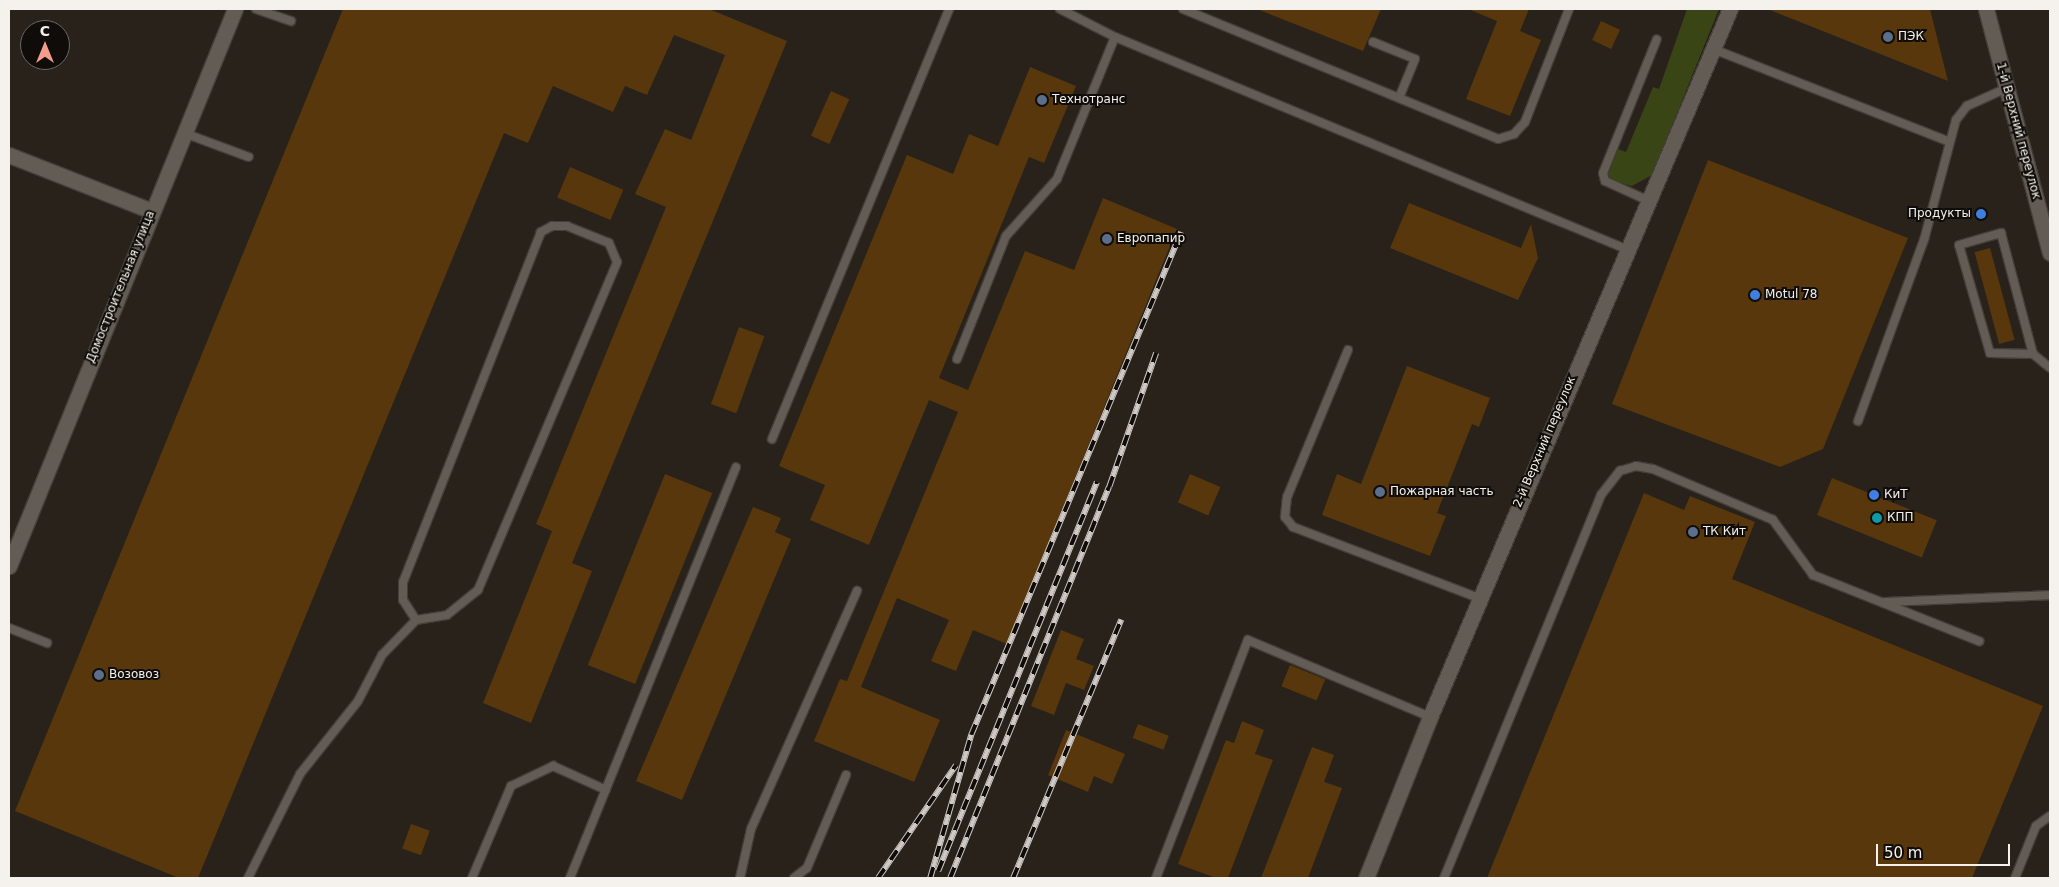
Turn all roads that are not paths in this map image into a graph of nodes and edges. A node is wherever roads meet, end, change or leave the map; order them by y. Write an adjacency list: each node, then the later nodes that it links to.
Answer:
1 (235, 9): 16 (street, Домостроительная улица)
2 (256, 9): 9 (lane)
3 (949, 9): 29 (lane)
4 (1060, 9): 10 (lane)
5 (1183, 9): 15 (lane)
6 (1569, 9): 15 (lane)
7 (1730, 9): 13 (street, 2-й Верхний переулок)
8 (1986, 9): 14 (street, 1-й Верхний переулок)
9 (291, 21)
10 (1115, 37): 22 (lane); 26 (lane)
11 (1657, 39): 20 (lane)
12 (1373, 42): 15 (lane)
13 (1714, 49): 17 (lane); 20 (street, 2-й Верхний переулок)
14 (2006, 88): 17 (lane); 23 (street, 1-й Верхний переулок)
15 (1399, 98)
16 (184, 132): 19 (lane); 21 (street, Домостроительная улица)
17 (1948, 141): 28 (lane)
18 (9, 156): 21 (street)
19 (249, 158)
20 (1649, 201): 22 (street, 2-й Верхний переулок)
21 (152, 211): 31 (street, Домостроительная улица)
22 (1626, 249): 34 (street, 2-й Верхний переулок)
23 (2050, 253)
24 (1348, 350): 34 (lane)
25 (2032, 354): 25 (lane); 27 (lane)
26 (957, 359)
27 (2050, 368)
28 (1858, 421)
29 (772, 439)
30 (736, 467): 42 (lane)
31 (9, 566)
32 (858, 591): 47 (lane)
33 (2050, 595): 35 (lane)
34 (1479, 598): 40 (street, 2-й Верхний переулок)
35 (1879, 602): 38 (lane); 51 (lane)
36 (416, 620): 36 (lane); 44 (lane)
37 (9, 628): 39 (lane)
38 (1979, 641)
39 (46, 643)
40 (1430, 717): 49 (lane); 50 (street, 2-й Верхний переулок)
41 (846, 775): 48 (lane)
42 (606, 790): 45 (lane); 46 (lane)
43 (2050, 816): 52 (lane)
44 (248, 878)
45 (472, 878)
46 (570, 878)
47 (740, 878)
48 (794, 878)
49 (1156, 878)
50 (1366, 878)
51 (1444, 878)
52 (2015, 878)

